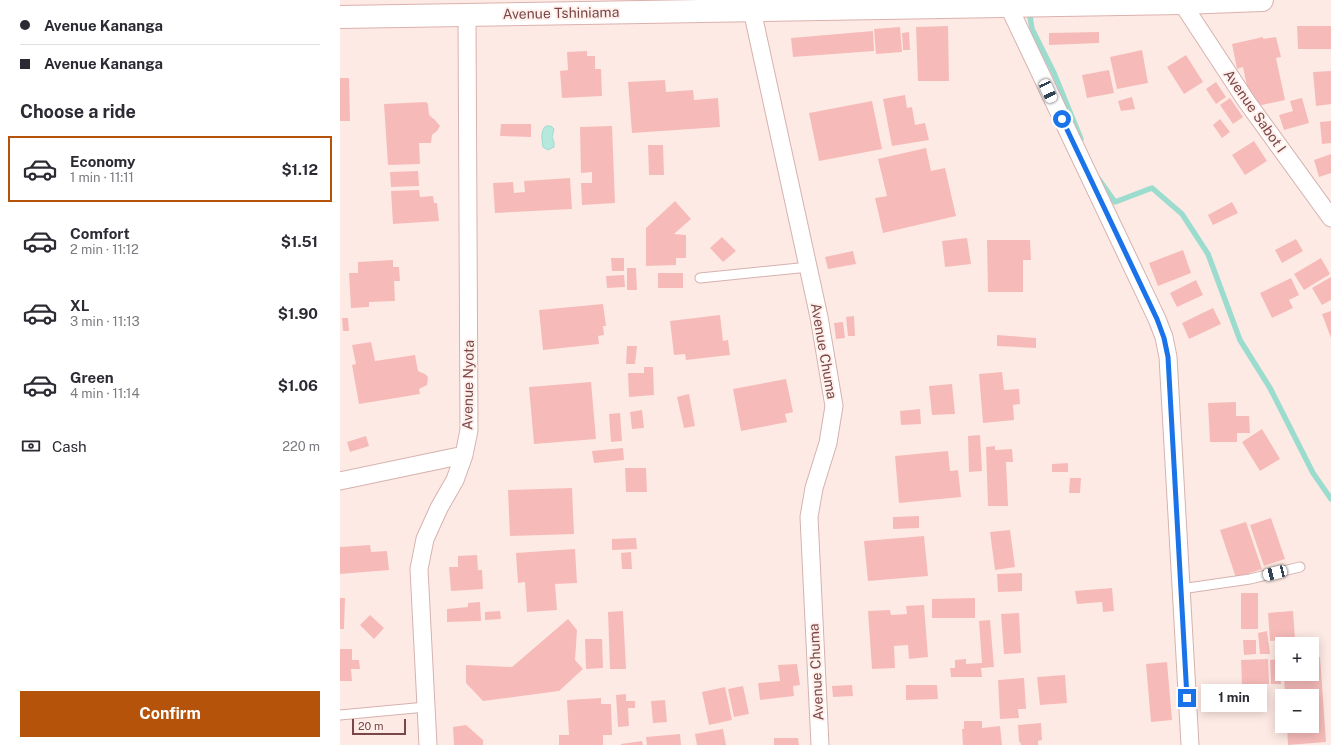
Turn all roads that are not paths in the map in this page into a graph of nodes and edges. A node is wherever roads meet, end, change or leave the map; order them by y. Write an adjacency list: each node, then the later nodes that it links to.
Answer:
1 (1246, 0): 2 (street, Avenue Tshiniama); 4 (street, Avenue Tshiniama)
2 (1262, 0)
3 (1068, 2): 4 (street, Avenue Tshiniama); 5 (street, Avenue Tshiniama)
4 (1182, 2): 10 (street, Avenue Sabot I)
5 (1010, 4): 7 (street, Avenue Tshiniama); 16 (street)
6 (658, 6): 7 (street, Avenue Tshiniama); 8 (street, Avenue Tshiniama)
7 (752, 10): 11 (street, Avenue Chuma)
8 (467, 15): 9 (street, Avenue Tshiniama); 13 (street, Avenue Nyota)
9 (340, 17)
10 (1331, 218)
11 (809, 267): 12 (lane); 20 (street, Avenue Chuma)
12 (700, 278)
13 (464, 455): 14 (street); 17 (street, Avenue Nyota)
14 (340, 481)
15 (1300, 567): 16 (lane)
16 (1181, 589): 21 (street)
17 (426, 707): 18 (lane); 19 (street, Avenue Nyota)
18 (340, 715)
19 (428, 745)
20 (820, 745)
21 (1190, 745)

